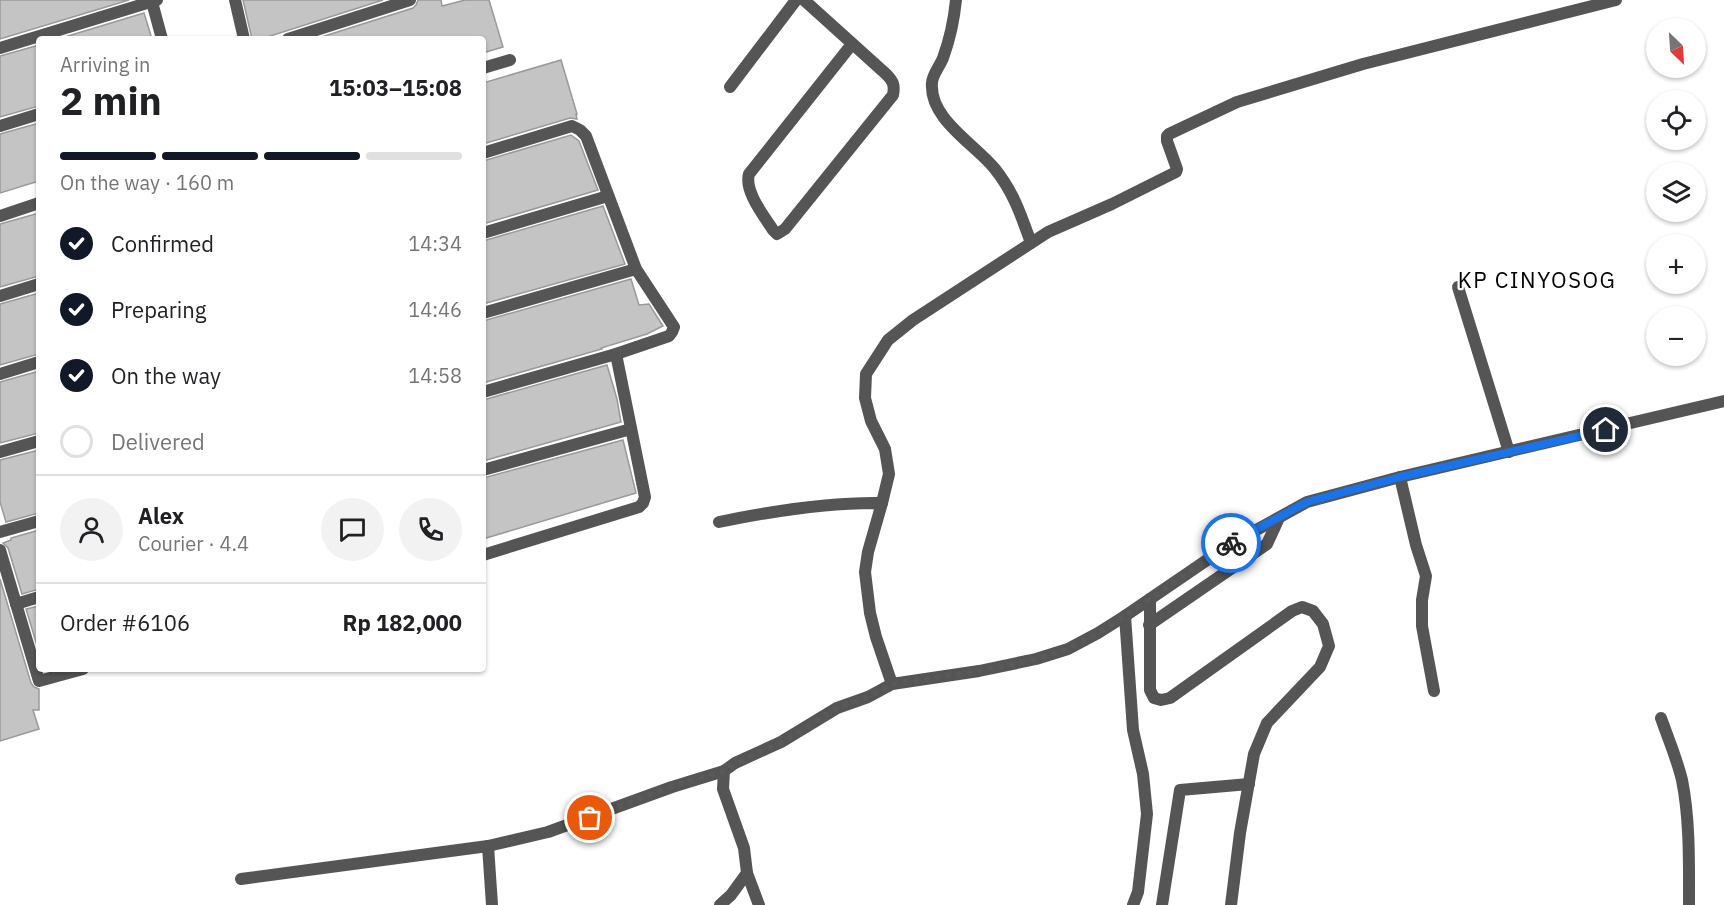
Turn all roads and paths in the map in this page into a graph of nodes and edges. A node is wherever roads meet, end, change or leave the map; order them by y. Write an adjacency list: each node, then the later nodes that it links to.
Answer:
1 (235, 0): 10 (street)
2 (410, 0): 11 (street)
3 (796, 0): 17 (street)
4 (804, 0): 13 (street)
5 (956, 0): 25 (street)
6 (1616, 0): 25 (street)
7 (154, 1): 8 (street); 9 (street)
8 (39, 36)
9 (161, 36)
10 (243, 36)
11 (297, 36)
12 (36, 37): 14 (street)
13 (852, 44): 13 (street)
14 (0, 48)
15 (510, 60): 16 (street)
16 (486, 67)
17 (730, 87)
18 (36, 115): 19 (street)
19 (0, 126)
20 (486, 152): 21 (street)
21 (608, 196): 24 (street); 26 (street)
22 (36, 204): 23 (street)
23 (0, 216)
24 (486, 231)
25 (1031, 243): 42 (street)
26 (636, 269): 30 (street); 31 (street)
27 (36, 285): 29 (street)
28 (1458, 287): 39 (street)
29 (0, 296)
30 (486, 312)
31 (616, 354): 34 (street); 36 (street)
32 (36, 363): 33 (street)
33 (0, 374)
34 (486, 391)
35 (1724, 401): 39 (street)
36 (631, 429): 40 (street); 48 (street)
37 (36, 442): 38 (street)
38 (0, 452)
39 (1509, 452): 41 (street)
40 (486, 469)
41 (1400, 477): 43 (street); 58 (street)
42 (882, 503): 45 (street); 57 (street)
43 (1279, 518): 50 (street); 53 (street)
44 (36, 522): 46 (street)
45 (719, 522)
46 (0, 532)
47 (0, 550): 51 (street)
48 (486, 554)
49 (36, 598): 51 (street)
50 (1150, 599): 52 (street); 53 (street)
51 (16, 604): 54 (street)
52 (1125, 616): 57 (street); 68 (street)
53 (1149, 624): 61 (street)
54 (36, 671)
55 (36, 672): 56 (street)
56 (72, 672)
57 (892, 684): 60 (street)
58 (1434, 691)
59 (1661, 718): 71 (street)
60 (724, 771): 62 (street); 63 (street)
61 (1249, 784): 69 (street); 70 (street)
62 (488, 846): 64 (street); 65 (street)
63 (747, 873): 66 (street); 67 (street)
64 (241, 879)
65 (492, 905)
66 (720, 905)
67 (759, 905)
68 (1133, 905)
69 (1162, 905)
70 (1231, 905)
71 (1689, 905)

